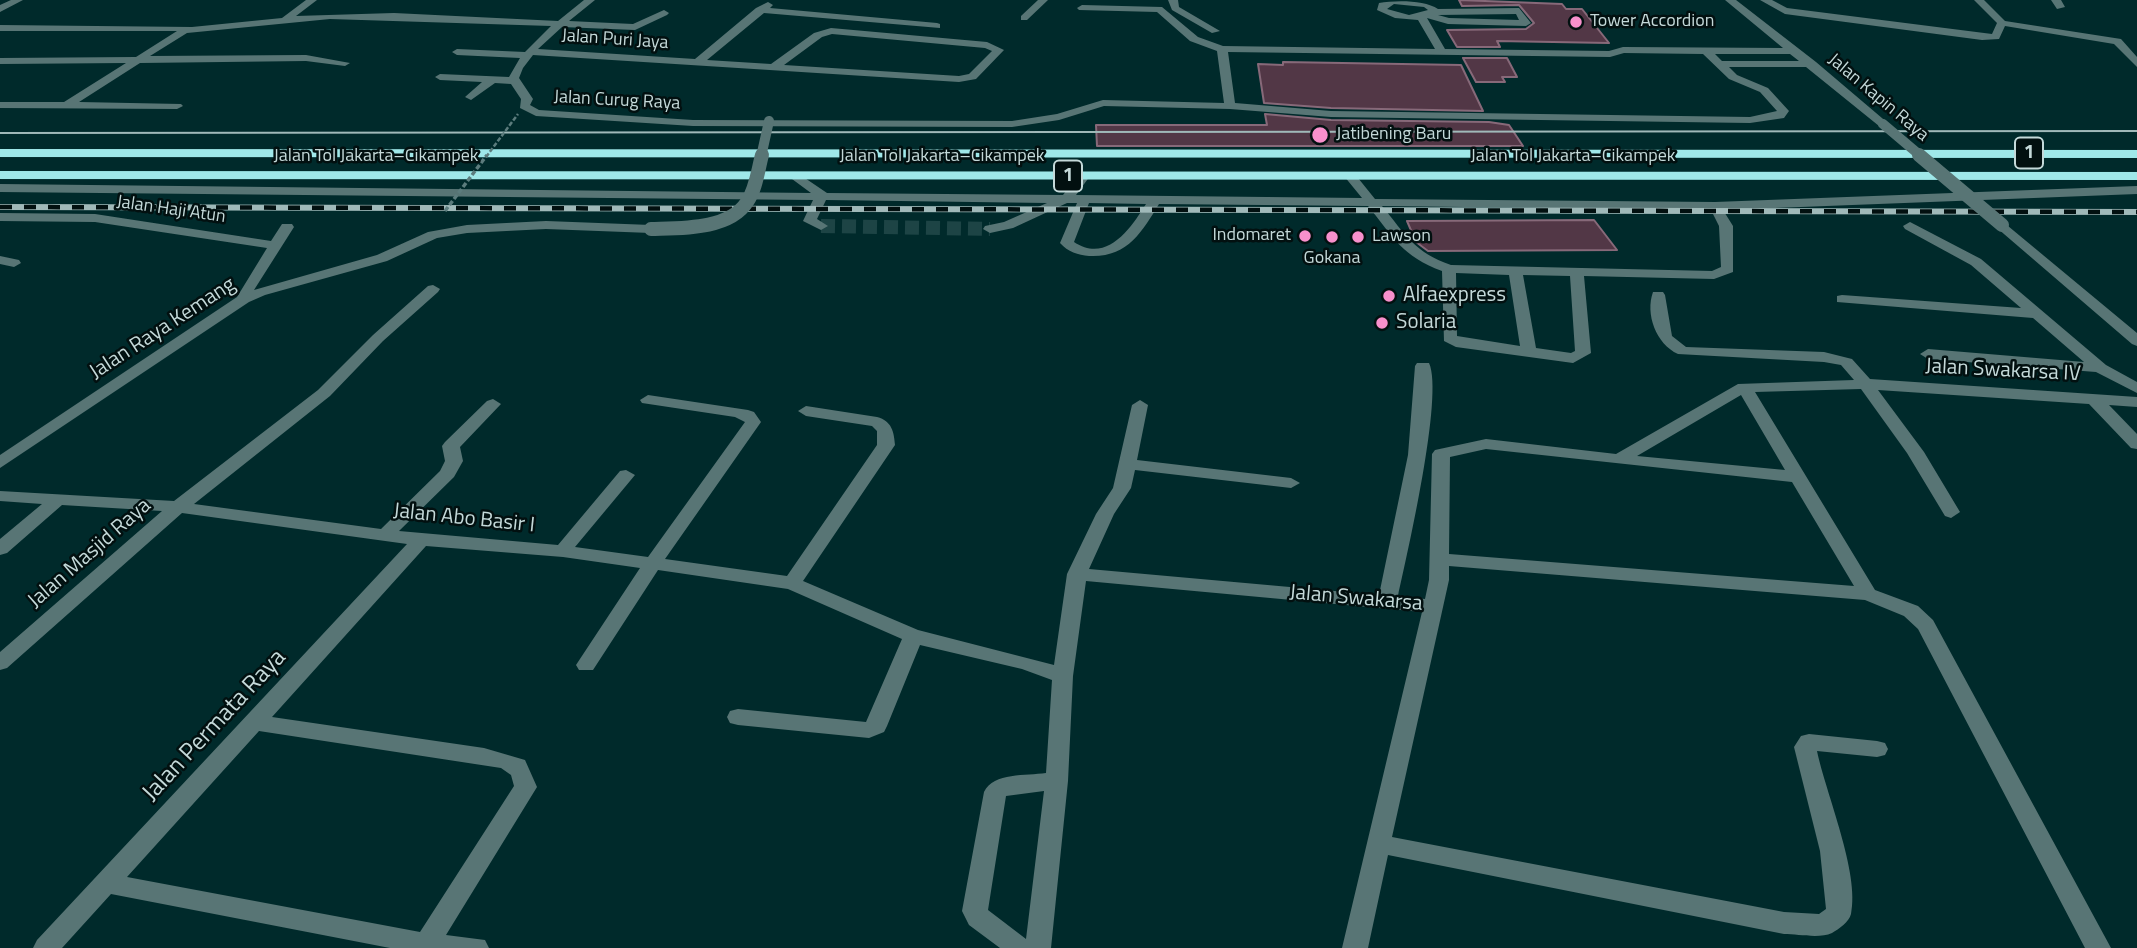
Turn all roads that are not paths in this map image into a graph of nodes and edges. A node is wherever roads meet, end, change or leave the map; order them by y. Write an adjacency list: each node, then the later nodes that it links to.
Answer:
1 (18, 0): 12 (street)
2 (312, 0): 17 (street)
3 (590, 0): 18 (street)
4 (777, 0): 13 (street)
5 (1044, 0): 16 (street)
6 (1173, 0): 23 (street)
7 (1730, 0): 26 (street, Jalan Kapin Raya)
8 (1765, 0): 19 (street)
9 (1979, 0): 19 (street)
10 (1159, 4): 11 (street); 24 (street)
11 (1082, 8)
12 (0, 9)
13 (759, 10): 20 (street); 33 (street)
14 (664, 13): 18 (street)
15 (1423, 15): 15 (street); 28 (street); 29 (street)
16 (1024, 18)
17 (281, 23): 18 (street); 22 (street)
18 (563, 23): 30 (street)
19 (2002, 23): 37 (street)
20 (937, 26)
21 (0, 28): 22 (street)
22 (187, 30): 32 (street)
23 (1215, 31)
24 (1222, 49): 28 (street); 46 (street)
25 (1705, 50): 26 (street); 29 (street); 35 (street)
26 (1796, 51): 36 (street, Jalan Kapin Raya)
27 (457, 52): 30 (street, Jalan Puri Jaya)
28 (1429, 52): 29 (street)
29 (1442, 52)
30 (530, 54): 33 (street, Jalan Puri Jaya); 41 (street)
31 (0, 61): 32 (street)
32 (136, 61): 34 (street); 44 (street)
33 (697, 62): 38 (street, Jalan Puri Jaya)
34 (345, 63)
35 (1719, 64): 36 (street); 46 (street, Jalan Curug Raya)
36 (1812, 64): 77 (street, Jalan Kapin Raya, bridge)
37 (2137, 64)
38 (771, 69): 38 (street, Jalan Puri Jaya)
39 (440, 77): 40 (street)
40 (492, 80): 41 (street); 42 (street)
41 (514, 82): 47 (street, Jalan Curug Raya)
42 (471, 97)
43 (0, 105): 44 (street)
44 (66, 105): 45 (street)
45 (177, 106)
46 (1230, 106): 47 (street, Jalan Curug Raya)
47 (769, 121): 74 (street, Jalan Raya Kemang, bridge)
48 (0, 153): 49 (highway, Jalan Tol Jakarta–Cikampek / 1)
49 (2137, 154)
50 (0, 175): 54 (highway, Jalan Tol Jakarta–Cikampek / 1)
51 (1084, 176): 52 (highway, Jalan Tol Jakarta–Cikampek / 1); 54 (highway, Jalan Tol Jakarta–Cikampek / 1); 58 (street)
52 (1350, 176): 53 (highway, Jalan Tol Jakarta–Cikampek / 1); 61 (street)
53 (2137, 176)
54 (796, 177): 57 (street)
55 (0, 188): 57 (street)
56 (2137, 190): 62 (street)
57 (822, 195): 58 (street); 64 (street)
58 (1068, 198): 59 (street); 67 (street)
59 (1085, 198): 60 (street); 60 (street)
60 (1156, 200): 61 (street)
61 (1377, 205): 62 (street); 69 (street)
62 (1715, 206): 71 (street)
63 (0, 217): 68 (street, Jalan Haji Atun)
64 (821, 226)
65 (1910, 226): 76 (street)
66 (287, 227): 68 (street)
67 (990, 229)
68 (274, 245): 74 (street)
69 (1449, 269): 70 (street); 78 (street)
70 (1515, 271): 71 (street); 78 (street)
71 (1577, 272): 78 (street)
72 (433, 289): 100 (street)
73 (1658, 295): 82 (street)
74 (244, 299): 93 (street, Jalan Raya Kemang)
75 (1842, 299): 76 (street)
76 (2037, 314): 81 (street)
77 (2137, 341)
78 (1529, 352)
79 (1928, 354): 81 (street)
80 (1423, 366): 111 (street)
81 (2100, 369): 84 (street)
82 (1866, 384): 83 (street); 85 (street, Jalan Swakarsa IV); 101 (street)
83 (1744, 387): 92 (street); 96 (street)
84 (2137, 388)
85 (2092, 397): 87 (street, Jalan Swakarsa IV); 91 (street)
86 (648, 400): 107 (street)
87 (2137, 402)
88 (493, 404): 102 (street)
89 (1140, 405): 94 (street)
90 (806, 411): 109 (street)
91 (2137, 444)
92 (1619, 459): 96 (street); 106 (street, Jalan Swakarsa)
93 (0, 463)
94 (1126, 464): 97 (street); 108 (street)
95 (626, 475): 105 (street)
96 (1798, 477): 110 (street)
97 (1290, 483)
98 (0, 496): 99 (street, Jalan Abo Basir I)
99 (59, 499): 100 (street, Jalan Abo Basir I); 104 (street)
100 (178, 507): 102 (street, Jalan Abo Basir I); 114 (street, Jalan Masjid Raya)
101 (1951, 512)
102 (386, 534): 103 (street, Jalan Abo Basir I)
103 (421, 540): 105 (street, Jalan Abo Basir I); 118 (street, Jalan Permata Raya)
104 (0, 549)
105 (563, 551): 107 (street, Jalan Abo Basir I)
106 (1439, 559): 110 (street); 112 (street, Jalan Swakarsa)
107 (652, 566): 109 (street, Jalan Abo Basir I); 115 (street)
108 (1077, 574): 111 (street, Jalan Swakarsa); 116 (street)
109 (792, 583): 113 (street, Jalan Abo Basir I)
110 (1868, 594): 129 (street)
111 (1387, 602): 112 (street, Jalan Swakarsa)
112 (1432, 606): 121 (street)
113 (913, 636): 116 (street, Jalan Abo Basir I); 117 (street)
114 (0, 663)
115 (586, 665)
116 (1063, 676): 120 (street)
117 (738, 717)
118 (254, 722): 122 (street, Jalan Permata Raya); 123 (street)
119 (1877, 749): 121 (street)
120 (1057, 781): 126 (street); 127 (street)
121 (1379, 844): 128 (street)
122 (106, 883): 123 (street); 124 (street, Jalan Permata Raya)
123 (426, 944): 125 (street)
124 (46, 948)
125 (476, 948)
126 (1019, 948)
127 (1038, 948)
128 (1355, 948)
129 (2098, 948)

